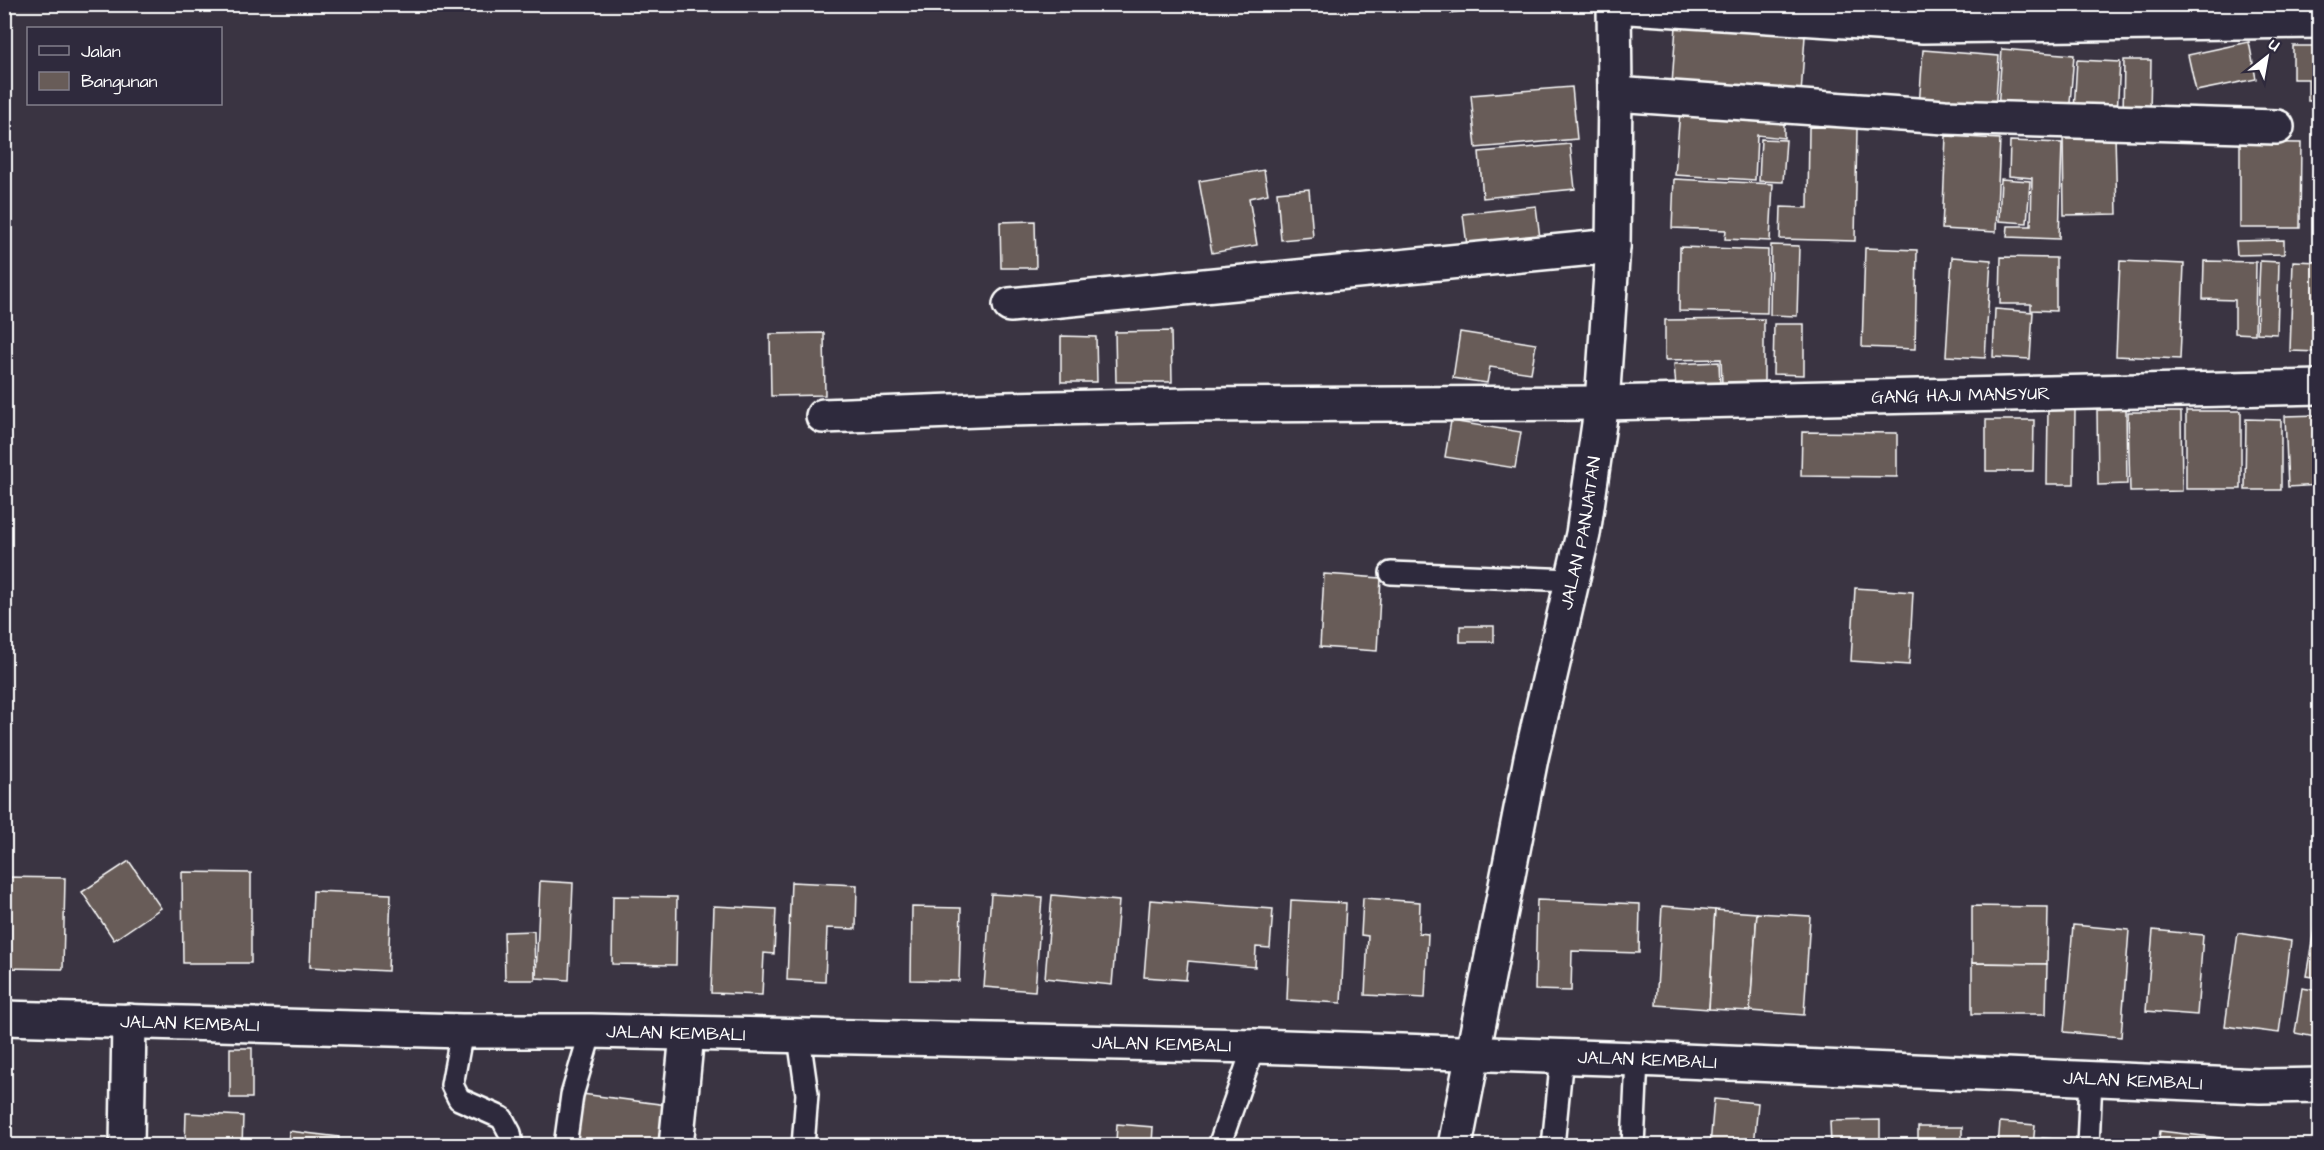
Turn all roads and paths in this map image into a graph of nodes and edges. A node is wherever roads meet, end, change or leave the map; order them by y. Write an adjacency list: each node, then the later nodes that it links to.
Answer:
1 (1614, 5): 2 (street); 3 (street, JALAN PANJAITAN)
2 (2319, 21)
3 (1615, 94): 4 (street); 5 (street, JALAN PANJAITAN)
4 (2277, 127)
5 (1613, 246): 6 (street); 8 (street, JALAN PANJAITAN)
6 (1010, 305)
7 (2319, 387): 8 (street, GANG HAJI MANSYUR)
8 (1602, 403): 9 (street, GANG HAJI MANSYUR); 11 (street, JALAN PANJAITAN)
9 (823, 416)
10 (1390, 573): 11 (lane)
11 (1572, 580): 19 (street, JALAN PANJAITAN)
12 (4, 1018): 13 (street, JALAN KEMBALI)
13 (129, 1021): 14 (street, JALAN KEMBALI); 24 (street)
14 (462, 1031): 15 (street, JALAN KEMBALI); 25 (lane)
15 (591, 1031): 16 (street, JALAN KEMBALI); 26 (lane)
16 (687, 1034): 17 (street, JALAN KEMBALI); 27 (street)
17 (799, 1037): 18 (street, JALAN KEMBALI); 28 (lane)
18 (1254, 1046): 19 (street, JALAN KEMBALI); 29 (lane)
19 (1473, 1053): 20 (street, JALAN KEMBALI); 30 (street, JALAN PANJAITAN)
20 (1562, 1056): 21 (street, JALAN KEMBALI); 31 (lane)
21 (1637, 1059): 22 (street, JALAN KEMBALI); 32 (lane)
22 (2091, 1078): 23 (street, JALAN KEMBALI); 33 (lane)
23 (2319, 1085)
24 (127, 1146)
25 (512, 1146)
26 (565, 1146)
27 (676, 1146)
28 (803, 1146)
29 (1219, 1146)
30 (1455, 1146)
31 (1553, 1146)
32 (1633, 1146)
33 (2088, 1146)

